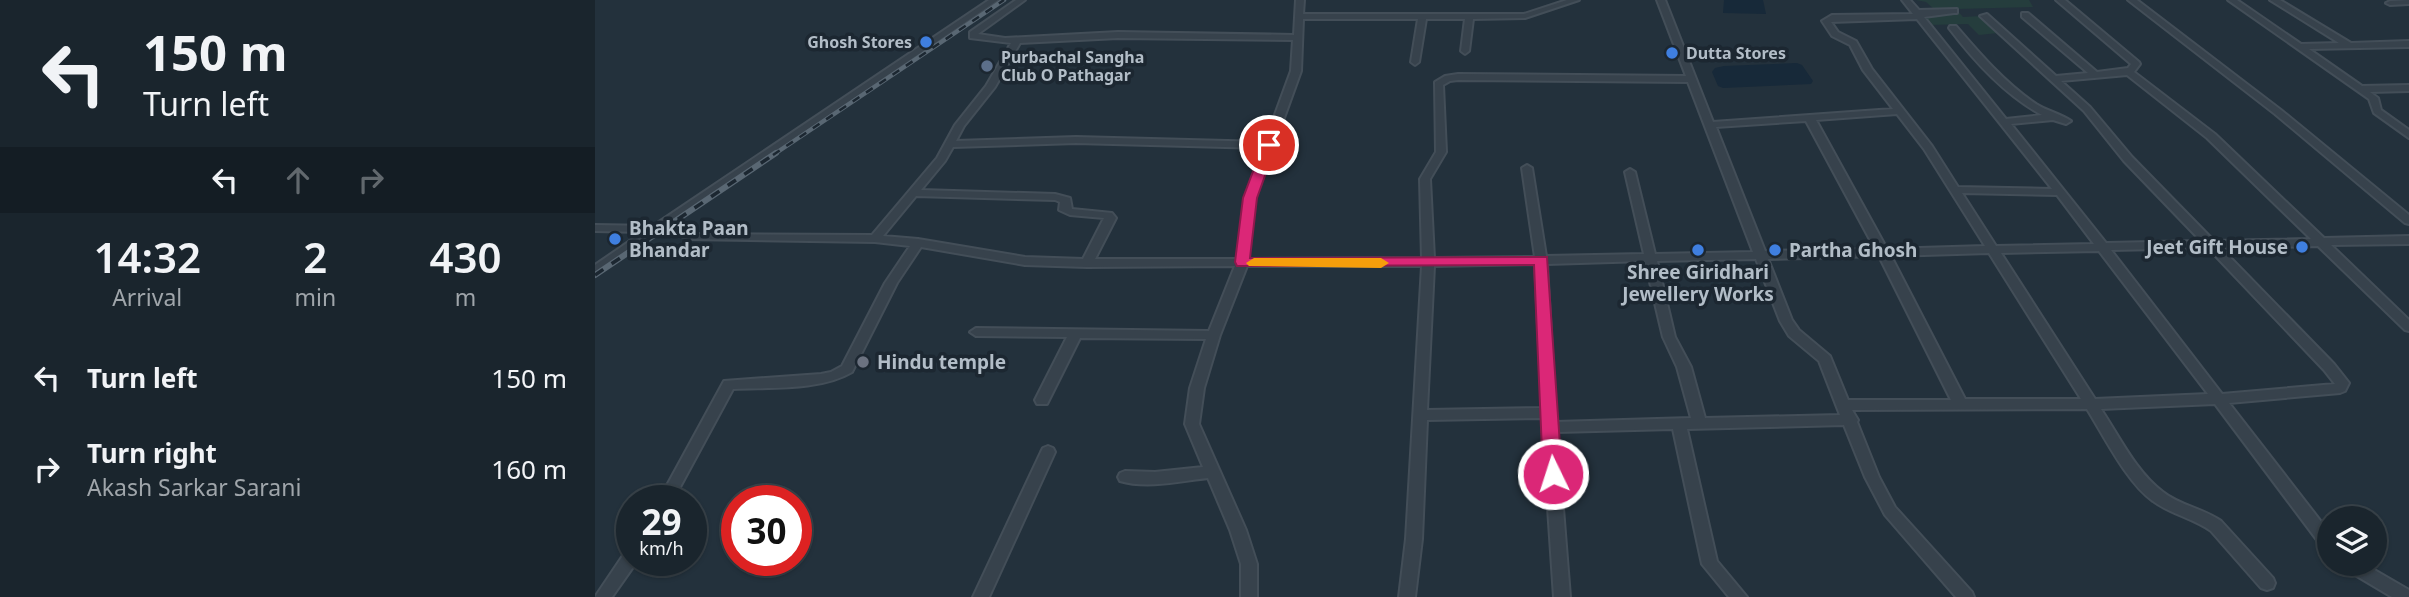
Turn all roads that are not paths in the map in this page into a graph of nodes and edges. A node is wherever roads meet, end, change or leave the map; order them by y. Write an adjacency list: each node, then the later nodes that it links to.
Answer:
1 (995, 0): 50 (street)
2 (1021, 0): 22 (street)
3 (1300, 0): 17 (street)
4 (1575, 0): 19 (street)
5 (1661, 0): 30 (street)
6 (1906, 0): 14 (street)
7 (2060, 0): 28 (street)
8 (2132, 0): 48 (street)
9 (2231, 0): 25 (street)
10 (2274, 0): 24 (street)
11 (2409, 2): 12 (street)
12 (2390, 3)
13 (1954, 11): 14 (street)
14 (1918, 14): 34 (street); 38 (street)
15 (2025, 15): 29 (street)
16 (1984, 16): 31 (street)
17 (1298, 17): 18 (street); 21 (street)
18 (1422, 17): 19 (street); 27 (street)
19 (1469, 17): 26 (street)
20 (1953, 28): 36 (street)
21 (1299, 38): 22 (street); 42 (street)
22 (1017, 41): 41 (street)
23 (2409, 44): 24 (street)
24 (2348, 45): 25 (street)
25 (2299, 47): 33 (street)
26 (1465, 51)
27 (1415, 62)
28 (2128, 71): 29 (street); 54 (street)
29 (2095, 75): 31 (street)
30 (1691, 79): 39 (street); 64 (street)
31 (2052, 79): 56 (street)
32 (2409, 88): 33 (street)
33 (2361, 89): 40 (street)
34 (1900, 111): 35 (street); 45 (street)
35 (1808, 117): 39 (street); 59 (street)
36 (2053, 117): 37 (street); 38 (street)
37 (2066, 121)
38 (2005, 122): 46 (street)
39 (1710, 125): 60 (street)
40 (2409, 135)
41 (950, 144): 42 (street); 47 (street)
42 (1269, 145): 63 (street)
43 (1527, 168): 62 (street)
44 (1630, 173): 61 (street)
45 (1955, 190): 46 (street); 58 (street)
46 (2060, 192): 57 (street)
47 (914, 193): 52 (street); 65 (street)
48 (2409, 221)
49 (595, 228): 50 (street)
50 (653, 229): 66 (street)
51 (687, 236): 52 (street)
52 (875, 239): 55 (street)
53 (2409, 240): 54 (street)
54 (2323, 242): 56 (street); 67 (street)
55 (918, 243): 65 (street); 84 (street)
56 (2211, 246): 57 (street); 71 (street)
57 (2104, 249): 58 (street); 71 (street)
58 (1993, 250): 59 (street); 73 (street)
59 (1883, 252): 60 (street); 75 (street)
60 (1761, 255): 61 (street); 74 (street)
61 (1648, 258): 62 (street); 79 (street)
62 (1541, 260): 64 (street); 77 (street)
63 (1242, 262): 64 (street); 65 (street); 70 (street)
64 (1428, 262): 76 (street)
65 (1087, 263)
66 (595, 270)
67 (2409, 327)
68 (976, 332): 69 (street)
69 (1076, 333): 70 (street); 72 (street)
70 (1214, 335): 82 (street)
71 (2218, 399): 73 (street); 85 (street)
72 (1042, 400)
73 (2094, 404): 75 (street); 88 (street)
74 (1845, 405): 75 (street); 78 (street)
75 (1961, 405)
76 (1420, 415): 77 (street); 92 (street)
77 (1550, 420): 80 (street); 93 (street)
78 (1851, 420): 79 (street); 95 (street)
79 (1699, 423): 80 (street)
80 (1679, 424): 94 (street)
81 (1048, 452): 90 (street)
82 (1213, 472): 83 (street); 91 (street)
83 (1125, 477)
84 (674, 485)
85 (2317, 527)
86 (618, 576): 89 (street)
87 (2371, 576): 96 (street)
88 (2267, 583)
89 (603, 597)
90 (981, 597)
91 (1249, 597)
92 (1407, 597)
93 (1562, 597)
94 (1739, 597)
95 (1966, 597)
96 (2406, 597)

